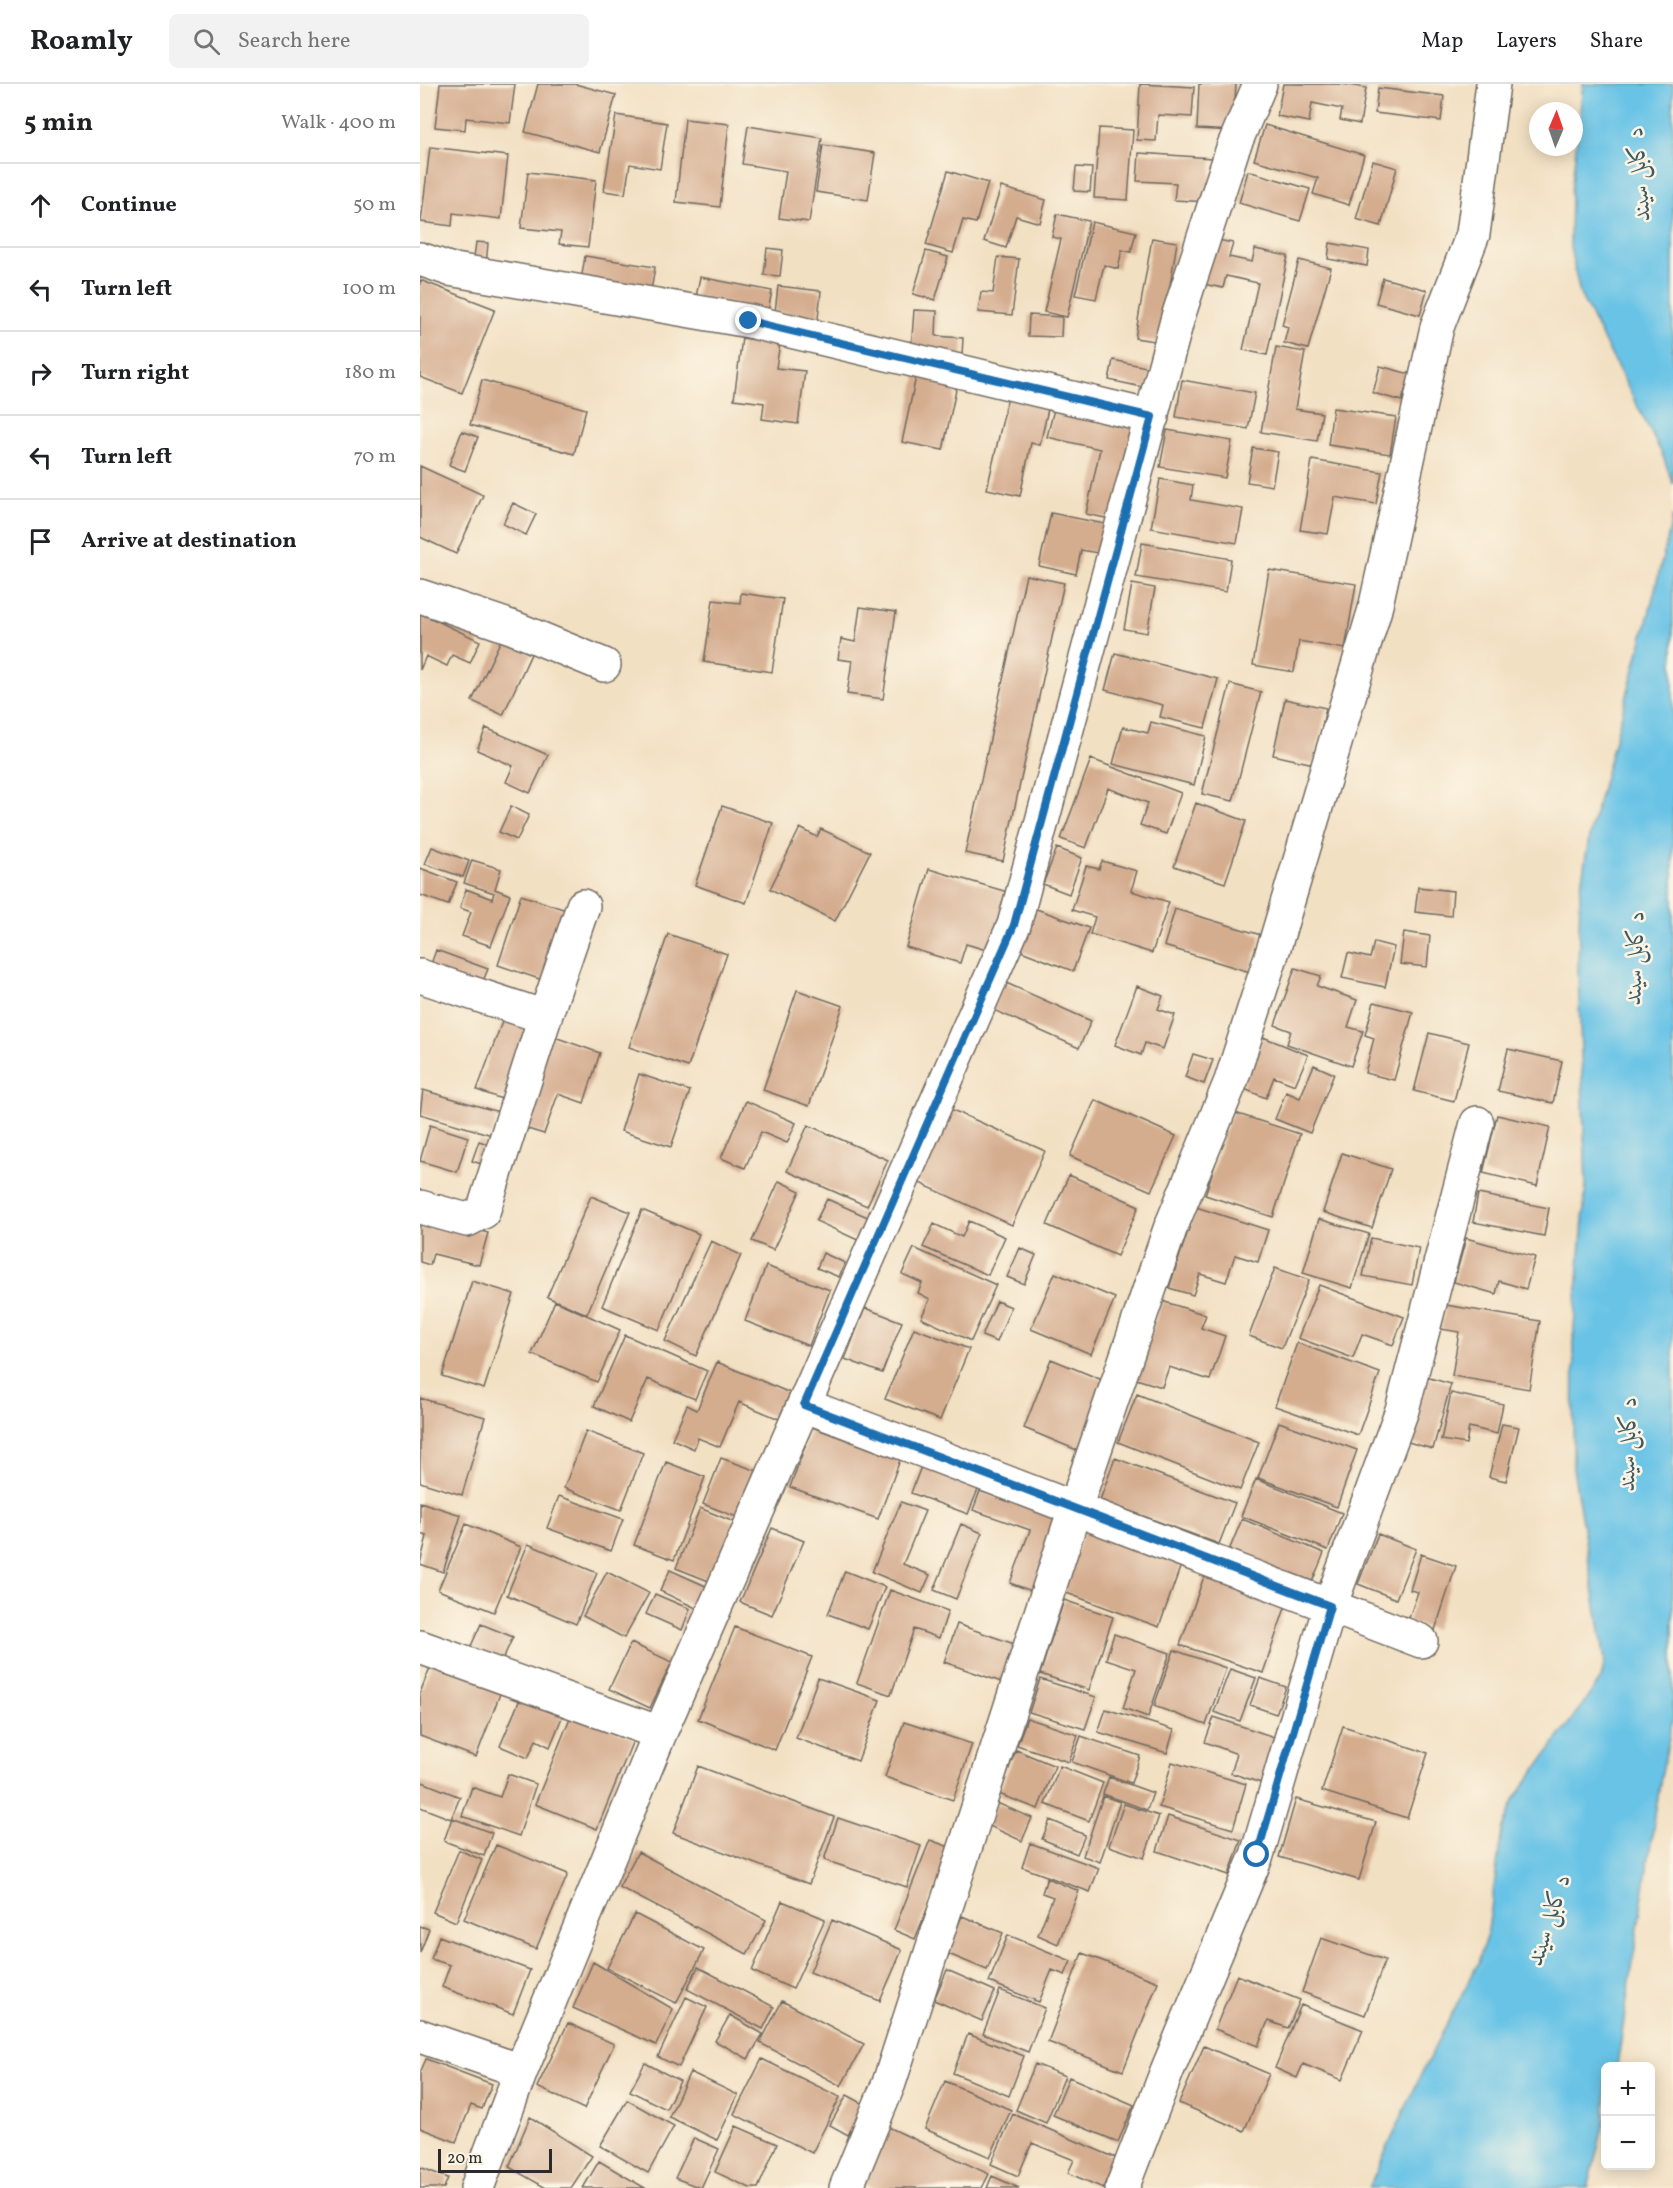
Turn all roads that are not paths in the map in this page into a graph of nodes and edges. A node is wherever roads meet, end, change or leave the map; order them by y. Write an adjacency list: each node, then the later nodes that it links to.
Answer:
1 (1260, 84): 4 (street)
2 (1493, 84): 13 (street)
3 (420, 259): 4 (street)
4 (1152, 417): 12 (street)
5 (420, 596): 6 (street)
6 (603, 665)
7 (583, 906): 9 (street)
8 (420, 976): 9 (street)
9 (545, 1017): 11 (street)
10 (1477, 1123): 14 (street)
11 (420, 1207)
12 (804, 1405): 13 (street); 17 (street)
13 (1075, 1508): 14 (street); 21 (street)
14 (1330, 1606): 15 (street); 22 (street)
15 (1421, 1641)
16 (420, 1647): 17 (street)
17 (660, 1733): 19 (street)
18 (420, 2036): 19 (street)
19 (521, 2071): 20 (street)
20 (477, 2188)
21 (846, 2188)
22 (1122, 2188)

